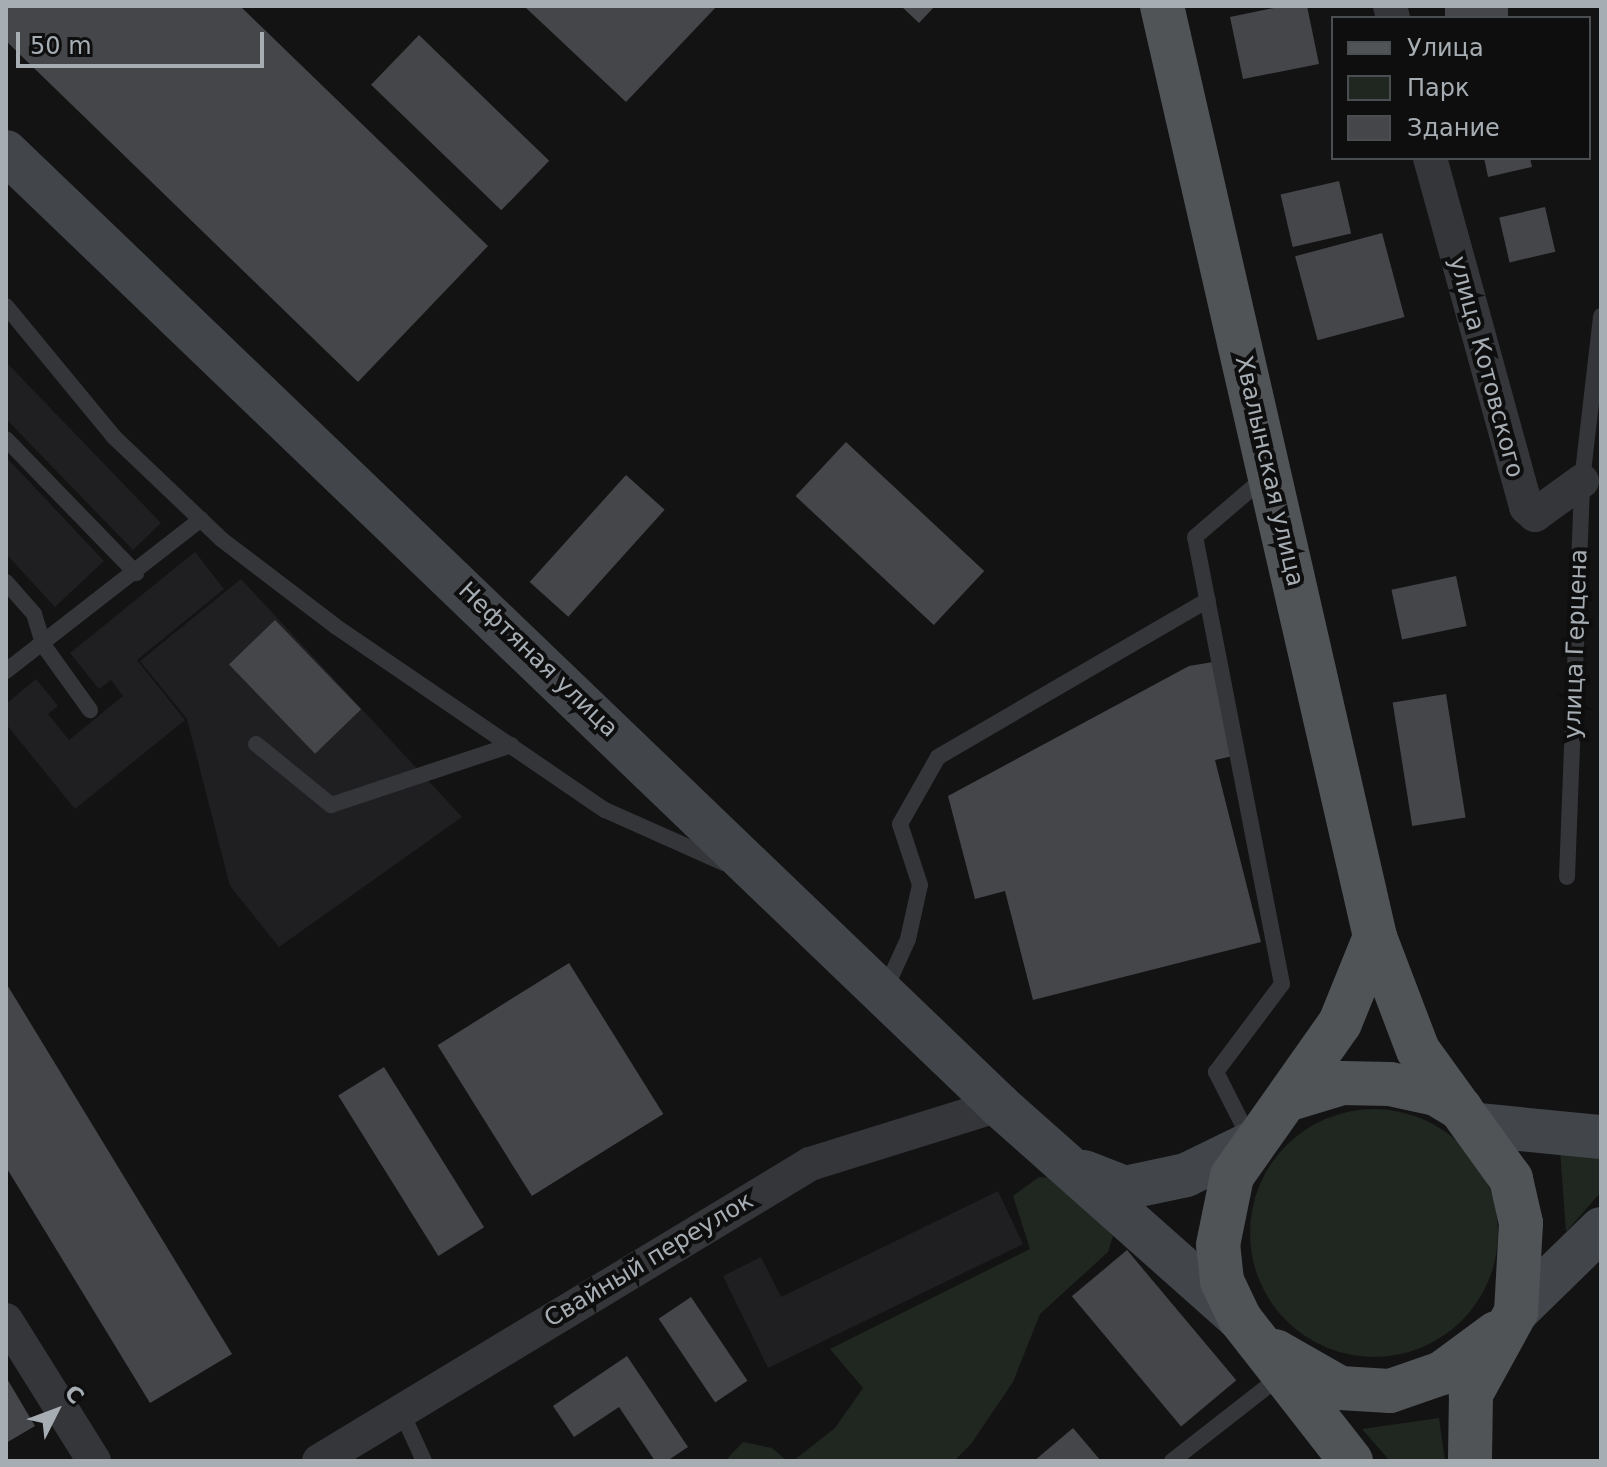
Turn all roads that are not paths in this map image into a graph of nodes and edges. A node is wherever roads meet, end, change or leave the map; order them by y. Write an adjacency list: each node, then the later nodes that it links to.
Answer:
1 (1162, 6): 7 (main road, Хвалынская улица)
2 (6, 152): 19 (street, Нефтяная улица)
3 (1431, 160): 8 (street, улица Котовского)
4 (6, 306): 9 (lane)
5 (1601, 316): 8 (lane, улица Герцена)
6 (6, 439): 10 (lane)
7 (1269, 474): 12 (lane); 20 (main road, Хвалынская улица)
8 (1582, 481): 18 (lane, улица Герцена)
9 (201, 519): 10 (lane); 17 (lane)
10 (136, 573): 13 (lane)
11 (6, 582): 13 (lane)
12 (1208, 600): 21 (lane); 26 (lane)
13 (44, 646): 14 (lane); 15 (lane)
14 (6, 671)
15 (90, 710)
16 (256, 744): 17 (lane)
17 (511, 745): 19 (lane)
18 (1567, 877)
19 (768, 882): 21 (street, Нефтяная улица)
20 (1375, 937): 22 (main road); 24 (main road, Хвалынская улица)
21 (883, 994): 23 (street, Нефтяная улица)
22 (1293, 1098): 24 (main road); 26 (main road)
23 (999, 1105): 27 (street, Нефтяная улица); 32 (street, Свайный переулок)
24 (1471, 1118): 25 (street); 29 (main road, Хвалынская улица)
25 (1601, 1137)
26 (1252, 1143): 27 (street); 31 (main road)
27 (1071, 1167): 31 (street, Нефтяная улица)
28 (1601, 1229): 29 (street)
29 (1510, 1319): 31 (main road); 38 (main road)
30 (6, 1320): 33 (street)
31 (1261, 1346): 36 (lane); 37 (main road)
32 (403, 1415): 34 (street, Свайный переулок); 35 (lane)
33 (94, 1461)
34 (319, 1461)
35 (424, 1461)
36 (1172, 1461)
37 (1351, 1461)
38 (1470, 1461)

